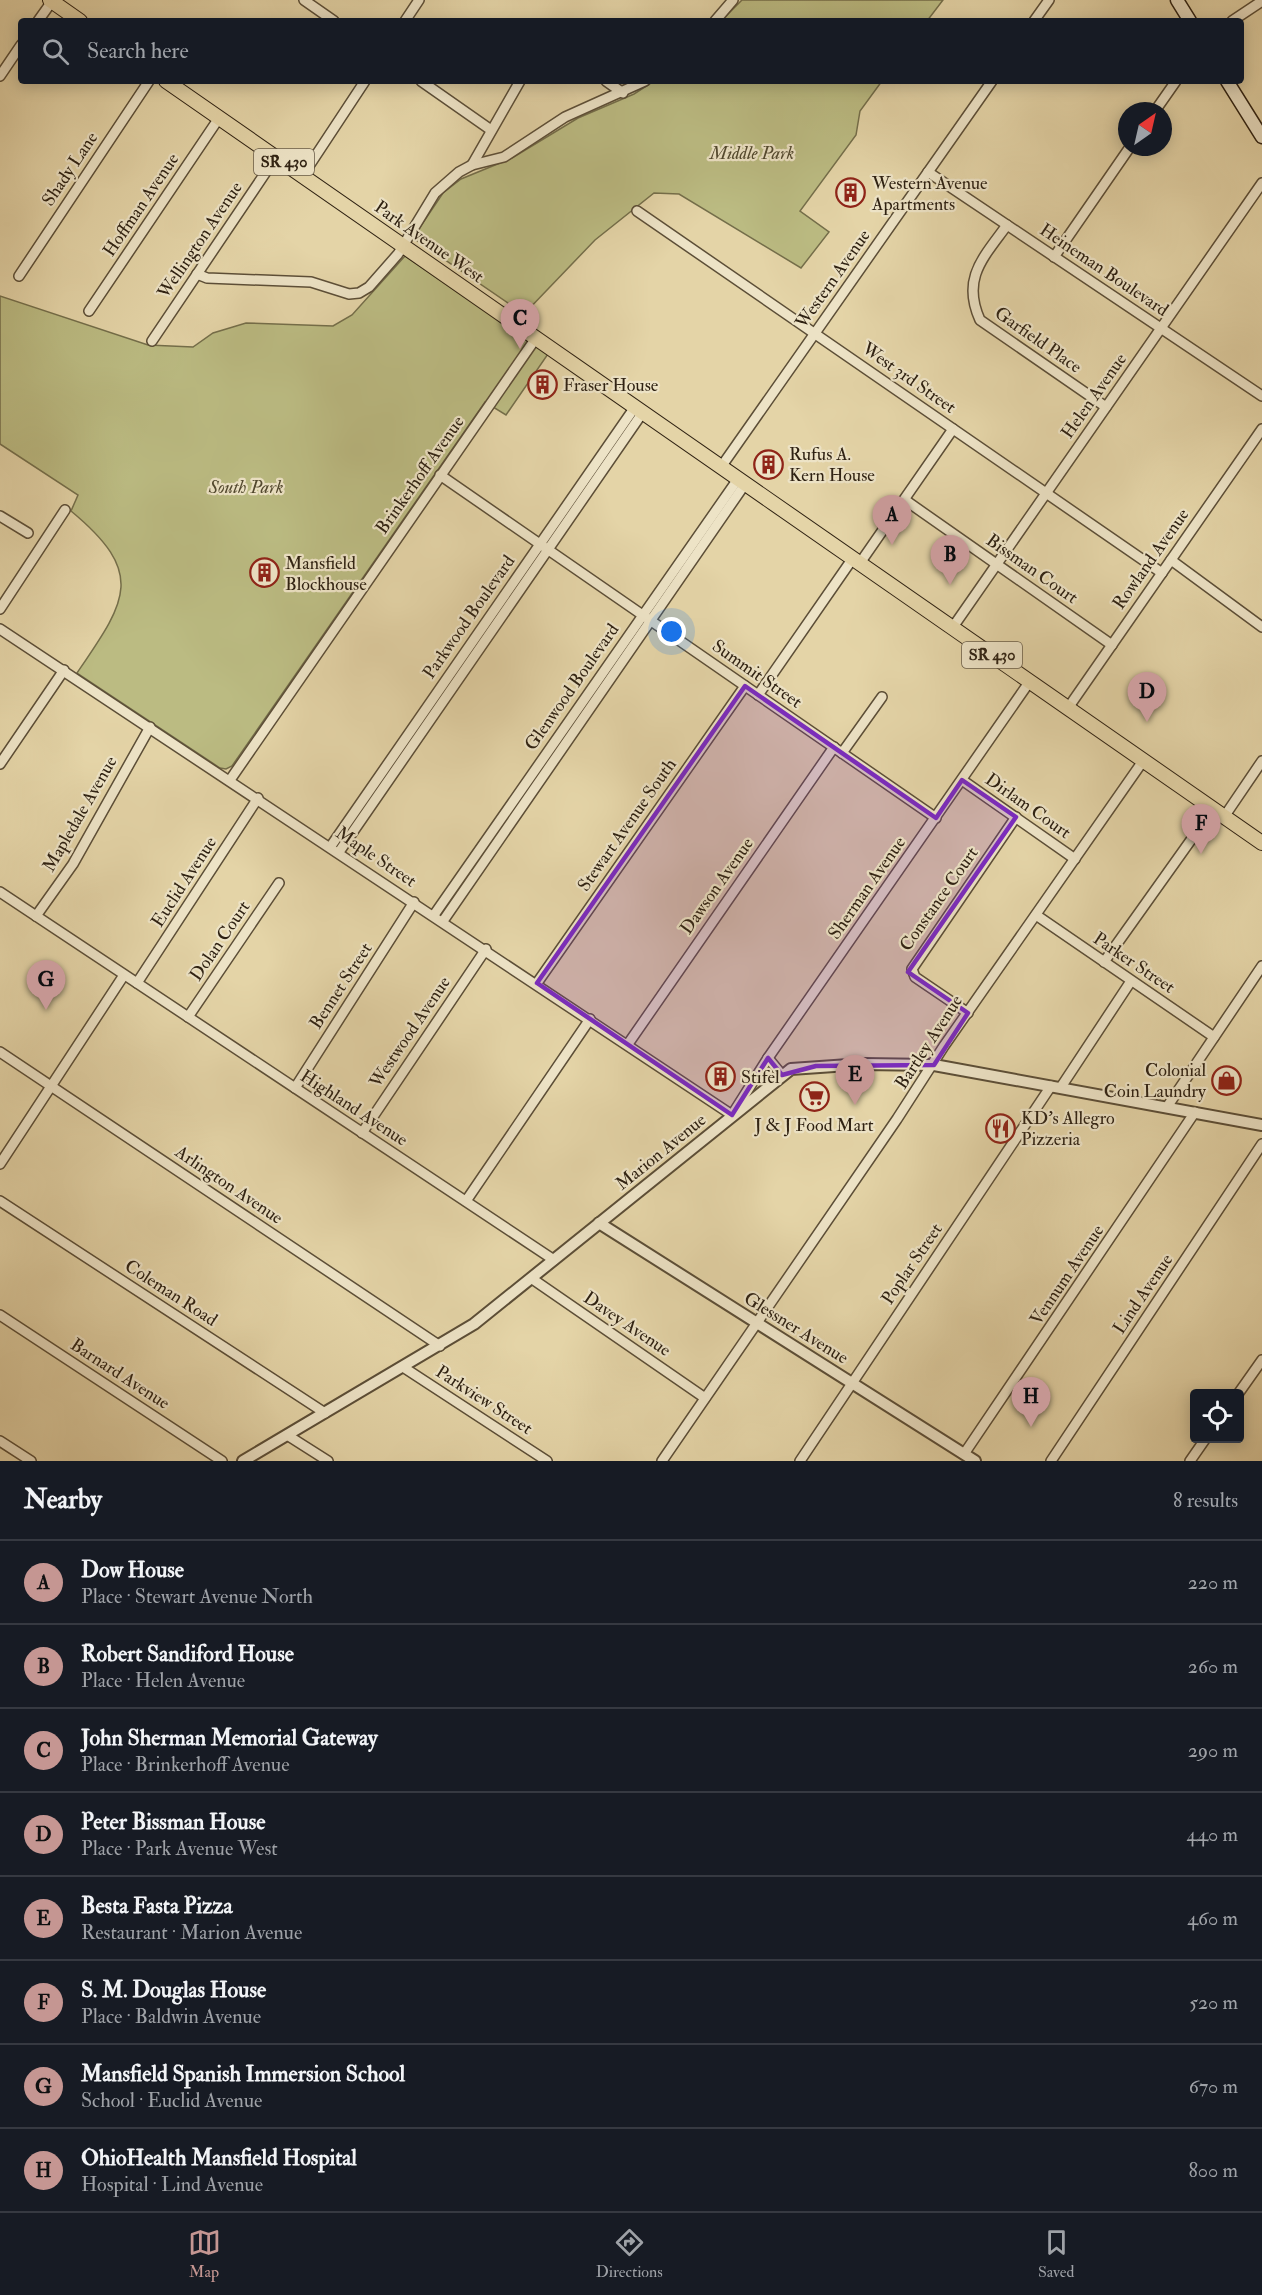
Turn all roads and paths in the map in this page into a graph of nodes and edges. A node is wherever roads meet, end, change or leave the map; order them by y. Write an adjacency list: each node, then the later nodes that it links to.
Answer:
1 (51, 0): 8 (street); 9 (main road)
2 (304, 0): 10 (street)
3 (419, 0): 11 (street)
4 (733, 0): 12 (street)
5 (1048, 0): 13 (street)
6 (1177, 0): 14 (main road)
7 (1257, 2): 15 (street)
8 (40, 18)
9 (76, 18)
10 (330, 18)
11 (407, 18)
12 (718, 18)
13 (1036, 18)
14 (1188, 18)
15 (1236, 18)
16 (18, 49): 17 (street)
17 (0, 76)
18 (147, 84): 45 (street, Shady Lane)
19 (170, 84): 30 (main road, Park Avenue West / SR 430)
20 (363, 84): 38 (street)
21 (425, 84): 31 (street)
22 (518, 84): 31 (street)
23 (610, 84): 28 (street)
24 (640, 84): 28 (street)
25 (990, 84): 37 (street, Western Avenue)
26 (1174, 84): 29 (street)
27 (1229, 84): 32 (main road)
28 (623, 93): 35 (street)
29 (1161, 102)
30 (219, 118): 34 (main road, Park Avenue West / SR 430); 46 (street, Hoffman Avenue)
31 (490, 133): 35 (street); 36 (street)
32 (1262, 137)
33 (1124, 156): 43 (street)
34 (276, 157): 38 (main road, Park Avenue West / SR 430); 44 (street, Wellington Avenue)
35 (499, 158): 36 (street)
36 (472, 165): 42 (street)
37 (928, 171): 41 (street, Heineman Boulevard); 48 (street, Western Avenue)
38 (303, 175): 42 (main road, Park Avenue West / SR 430)
39 (1262, 183): 47 (street, Helen Avenue)
40 (637, 211): 48 (street, West 3rd Street)
41 (1007, 225): 43 (street, Heineman Boulevard); 52 (street, Garfield Place)
42 (401, 244): 44 (street); 49 (main road, Park Avenue West / SR 430)
43 (1054, 256): 47 (street, Heineman Boulevard)
44 (197, 274): 50 (street, Wellington Avenue)
45 (19, 276)
46 (89, 310)
47 (1161, 328): 51 (street, Heineman Boulevard); 52 (street, Helen Avenue)
48 (815, 334): 54 (street, West 3rd Street); 58 (street, Western Avenue)
49 (536, 338): 53 (main road, Park Avenue West / SR 430); 59 (street, Brinkerhoff Avenue)
50 (152, 341)
51 (1262, 396)
52 (1106, 407): 61 (street, Helen Avenue)
53 (639, 410): 58 (main road, Park Avenue West / SR 430); 66 (street)
54 (952, 429): 61 (street, West 3rd Street); 62 (street)
55 (1262, 429): 56 (street, Rowland Avenue)
56 (1253, 442): 57 (street); 67 (street, Rowland Avenue)
57 (1262, 449)
58 (721, 467): 60 (main road, Park Avenue West / SR 430)
59 (440, 475): 66 (street, Summit Street); 89 (street, Brinkerhoff Avenue)
60 (742, 481): 68 (main road, Park Avenue West / SR 430); 72 (street, Glenwood Boulevard); 73 (street, Glenwood Boulevard)
61 (1046, 493): 69 (street, Helen Avenue); 70 (street, West 3rd Street)
62 (905, 500): 68 (street); 69 (street, Bissman Court)
63 (65, 510): 71 (street)
64 (0, 516): 65 (street)
65 (28, 533)
66 (544, 547): 72 (street, Summit Street); 96 (street)
67 (1171, 560): 70 (street, Rowland Avenue); 75 (street)
68 (857, 561): 74 (main road, Park Avenue West / SR 430); 81 (street)
69 (997, 564): 74 (street, Helen Avenue); 77 (street, Bissman Court)
70 (1162, 573): 77 (street, Rowland Avenue)
71 (0, 609)
72 (643, 615): 73 (street, Summit Street); 101 (street, Glenwood Boulevard)
73 (652, 621): 80 (street, Summit Street); 104 (street, Glenwood Boulevard)
74 (953, 627): 79 (main road, Park Avenue West / SR 430)
75 (1262, 627)
76 (0, 629): 78 (street, Maple Street)
77 (1112, 645): 83 (street, Rowland Avenue)
78 (64, 670): 84 (street, Maple Street); 88 (street)
79 (1030, 681): 83 (main road, Park Avenue West / SR 430); 90 (street, Sherman Avenue)
80 (745, 686): 81 (street, Summit Street); 111 (street, Stewart Avenue South)
81 (758, 695): 85 (street, Summit Street)
82 (882, 697): 85 (street, Dawson Avenue)
83 (1068, 708): 86 (main road, Park Avenue West / SR 430)
84 (150, 727): 89 (street, Maple Street); 103 (street, Mapledale Avenue)
85 (838, 750): 93 (street, Summit Street); 116 (street, Dawson Avenue)
86 (1143, 761): 92 (main road, Park Avenue West / SR 430); 97 (street, Bartley Avenue)
87 (1262, 761): 92 (street)
88 (0, 764)
89 (230, 780): 91 (street, Maple Street)
90 (962, 780): 93 (street, Sherman Avenue); 94 (street, Dirlam Court)
91 (258, 798): 96 (street, Maple Street); 110 (street, Euclid Avenue)
92 (1219, 813): 95 (main road, Park Avenue West / SR 430); 106 (street)
93 (936, 818): 118 (street, Sherman Avenue)
94 (1016, 818): 97 (street, Dirlam Court); 112 (street, Constance Court)
95 (1262, 843)
96 (335, 849): 100 (street, Maple Street)
97 (1075, 859): 102 (street, Bartley Avenue)
98 (279, 883): 113 (street, Dolan Court)
99 (0, 892): 103 (street)
100 (414, 902): 101 (street, Maple Street); 123 (street, Bennet Street)
101 (434, 915): 104 (street, Maple Street)
102 (1036, 915): 106 (street, Parker Street); 112 (street, Bartley Avenue)
103 (36, 916): 108 (street)
104 (443, 921): 105 (street, Maple Street)
105 (486, 949): 111 (street, Maple Street); 128 (street, Westwood Avenue)
106 (1104, 962): 109 (street, Parker Street)
107 (1262, 966): 115 (street)
108 (124, 975): 110 (street, Highland Avenue); 121 (street)
109 (1131, 981): 115 (street, Parker Street); 122 (street, Poplar Street)
110 (137, 983): 113 (street, Highland Avenue)
111 (537, 983): 114 (street, Maple Street)
112 (968, 1013): 119 (street, Bartley Avenue)
113 (188, 1017): 123 (street, Highland Avenue)
114 (590, 1018): 116 (street, Maple Street); 132 (street)
115 (1214, 1037): 124 (street)
116 (628, 1044): 126 (street, Maple Street)
117 (0, 1052): 121 (street, Arlington Avenue)
118 (768, 1058): 120 (street); 126 (street, Sherman Avenue)
119 (934, 1065): 120 (street, Marion Avenue); 122 (street, Marion Avenue); 137 (street, Bartley Avenue)
120 (782, 1075): 126 (street, Marion Avenue)
121 (51, 1086): 130 (street); 138 (street, Arlington Avenue)
122 (1056, 1086): 124 (street, Marion Avenue); 141 (street, Poplar Street)
123 (295, 1088): 128 (street, Highland Avenue)
124 (1167, 1107): 125 (street, Marion Avenue)
125 (1195, 1112): 127 (street, Marion Avenue); 148 (street, Vennum Avenue)
126 (732, 1115): 133 (street, Marion Avenue)
127 (1260, 1122)
128 (362, 1133): 132 (street, Highland Avenue)
129 (1262, 1144): 157 (street, Lind Avenue)
130 (0, 1164)
131 (0, 1201): 144 (street, Coleman Road)
132 (466, 1201): 134 (street, Highland Avenue)
133 (599, 1223): 134 (street, Marion Avenue); 137 (street, Glessner Avenue)
134 (554, 1260): 135 (street, Marion Avenue)
135 (531, 1278): 138 (street, Marion Avenue); 143 (street, Davey Avenue)
136 (0, 1315): 150 (street, Barnard Avenue)
137 (756, 1323): 141 (street, Glessner Avenue); 143 (street, Bartley Avenue)
138 (440, 1346): 140 (street, Marion Avenue)
139 (1262, 1360): 142 (street)
140 (403, 1367): 144 (street, Marion Avenue); 153 (street, Parkview Street)
141 (852, 1383): 148 (street, Glessner Avenue); 155 (street, Poplar Street)
142 (1242, 1389)
143 (705, 1398): 154 (street, Bartley Avenue)
144 (325, 1413): 145 (street, Marion Avenue)
145 (287, 1435): 151 (street, Marion Avenue); 152 (street)
146 (0, 1441): 149 (street)
147 (1203, 1443): 158 (street)
148 (964, 1454): 156 (street, Glessner Avenue)
149 (32, 1461)
150 (222, 1461)
151 (243, 1461)
152 (328, 1461)
153 (547, 1461)
154 (662, 1461)
155 (800, 1461)
156 (975, 1461)
157 (1051, 1461)
158 (1190, 1461)

